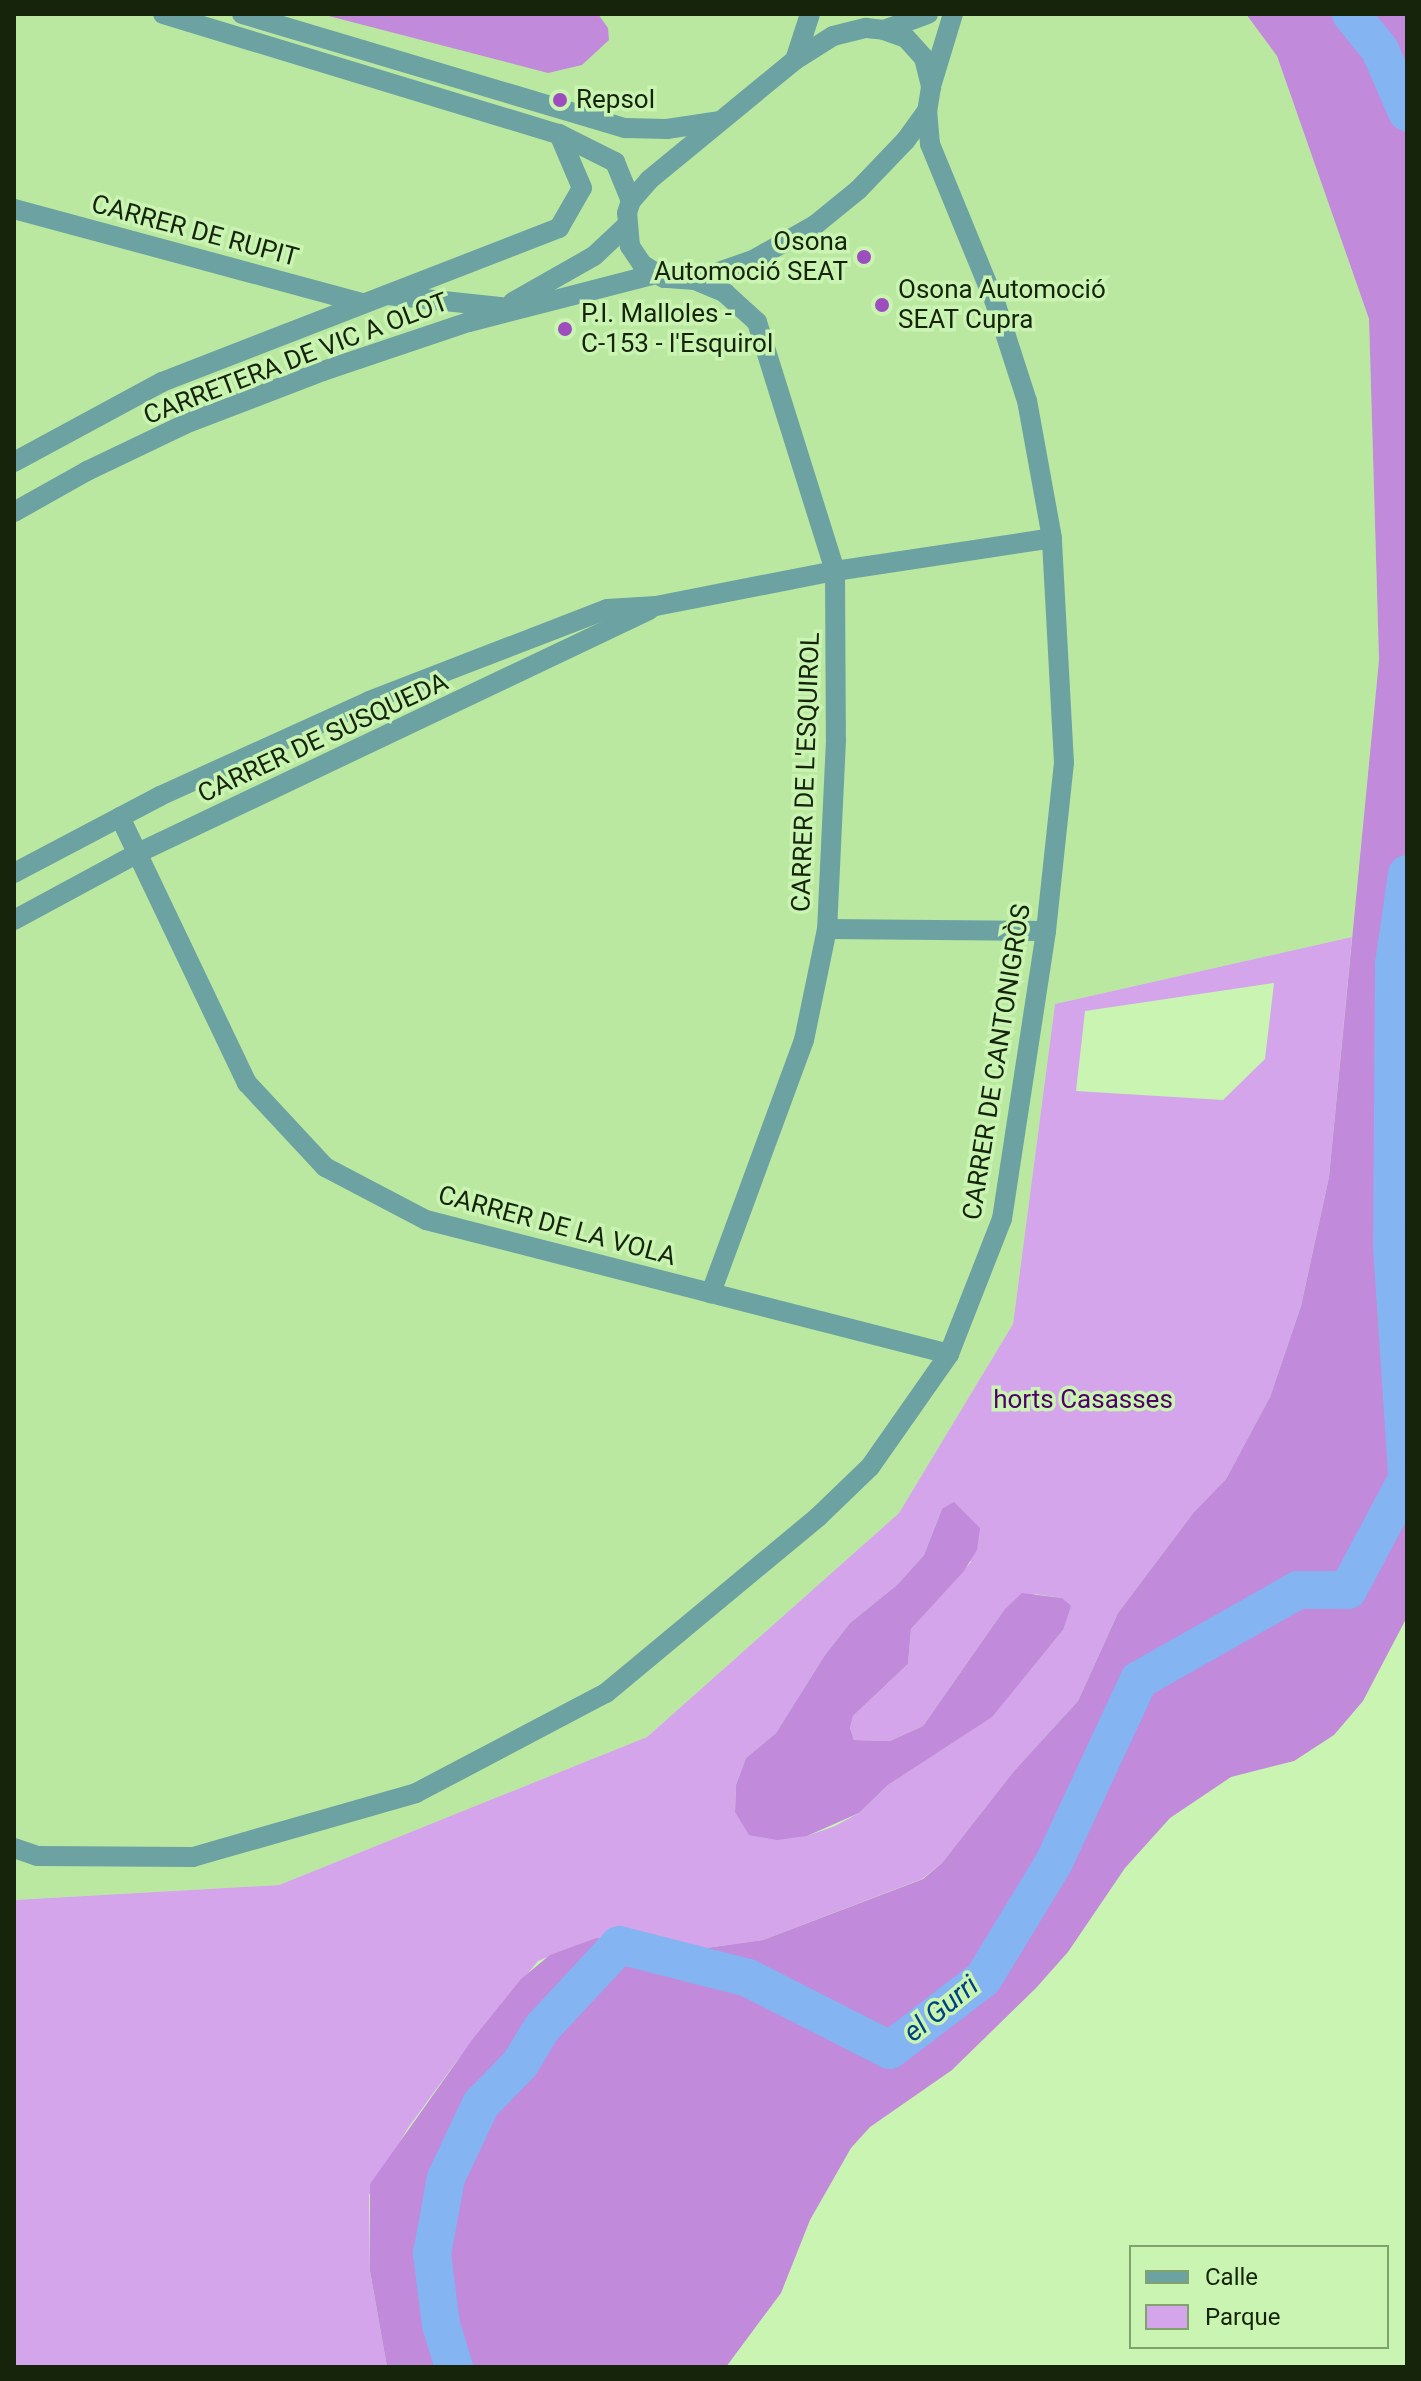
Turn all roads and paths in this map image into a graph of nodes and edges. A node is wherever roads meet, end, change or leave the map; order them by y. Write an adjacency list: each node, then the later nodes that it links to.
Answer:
1 (163, 14): 11 (street)
2 (242, 14): 10 (street)
3 (810, 14): 7 (street)
4 (928, 14): 6 (street)
5 (953, 14): 8 (street)
6 (868, 24): 7 (street); 8 (street)
7 (795, 60): 10 (street)
8 (931, 87): 9 (street)
9 (927, 111): 16 (street); 23 (street, CARRER DE CANTONIGRÒS)
10 (720, 121): 12 (street)
11 (559, 134): 12 (street); 17 (street)
12 (631, 201): 14 (street)
13 (14, 209): 18 (street, CARRER DE RUPIT)
14 (627, 225): 15 (street); 19 (street, CARRETERA DE VIC A OLOT)
15 (656, 274): 16 (street); 20 (street, CARRETERA DE VIC A OLOT)
16 (695, 280): 24 (street, CARRER DE L'ESQUIROL)
17 (386, 295): 18 (street); 19 (street)
18 (363, 303): 21 (street)
19 (502, 307): 20 (street, CARRETERA DE VIC A OLOT)
20 (469, 322): 22 (street, CARRETERA DE VIC A OLOT)
21 (14, 462)
22 (14, 512)
23 (1052, 538): 24 (street, CARRER DE SUSQUEDA); 31 (street, CARRER DE CANTONIGRÒS)
24 (835, 571): 25 (street, CARRER DE SUSQUEDA); 30 (street, CARRER DE L'ESQUIROL)
25 (656, 606): 26 (street, CARRER DE SUSQUEDA); 27 (street, CARRER DE SUSQUEDA)
26 (120, 817): 27 (street, CARRER DE LA VOLA); 28 (street, CARRER DE SUSQUEDA)
27 (138, 853): 29 (street, CARRER DE SUSQUEDA); 32 (street, CARRER DE LA VOLA)
28 (14, 873)
29 (14, 920)
30 (827, 929): 31 (street); 32 (street, CARRER DE L'ESQUIROL)
31 (1046, 931): 33 (street, CARRER DE CANTONIGRÒS)
32 (711, 1293): 33 (street, CARRER DE LA VOLA)
33 (949, 1354): 34 (street, CARRER DE CANTONIGRÒS)
34 (14, 1848)

